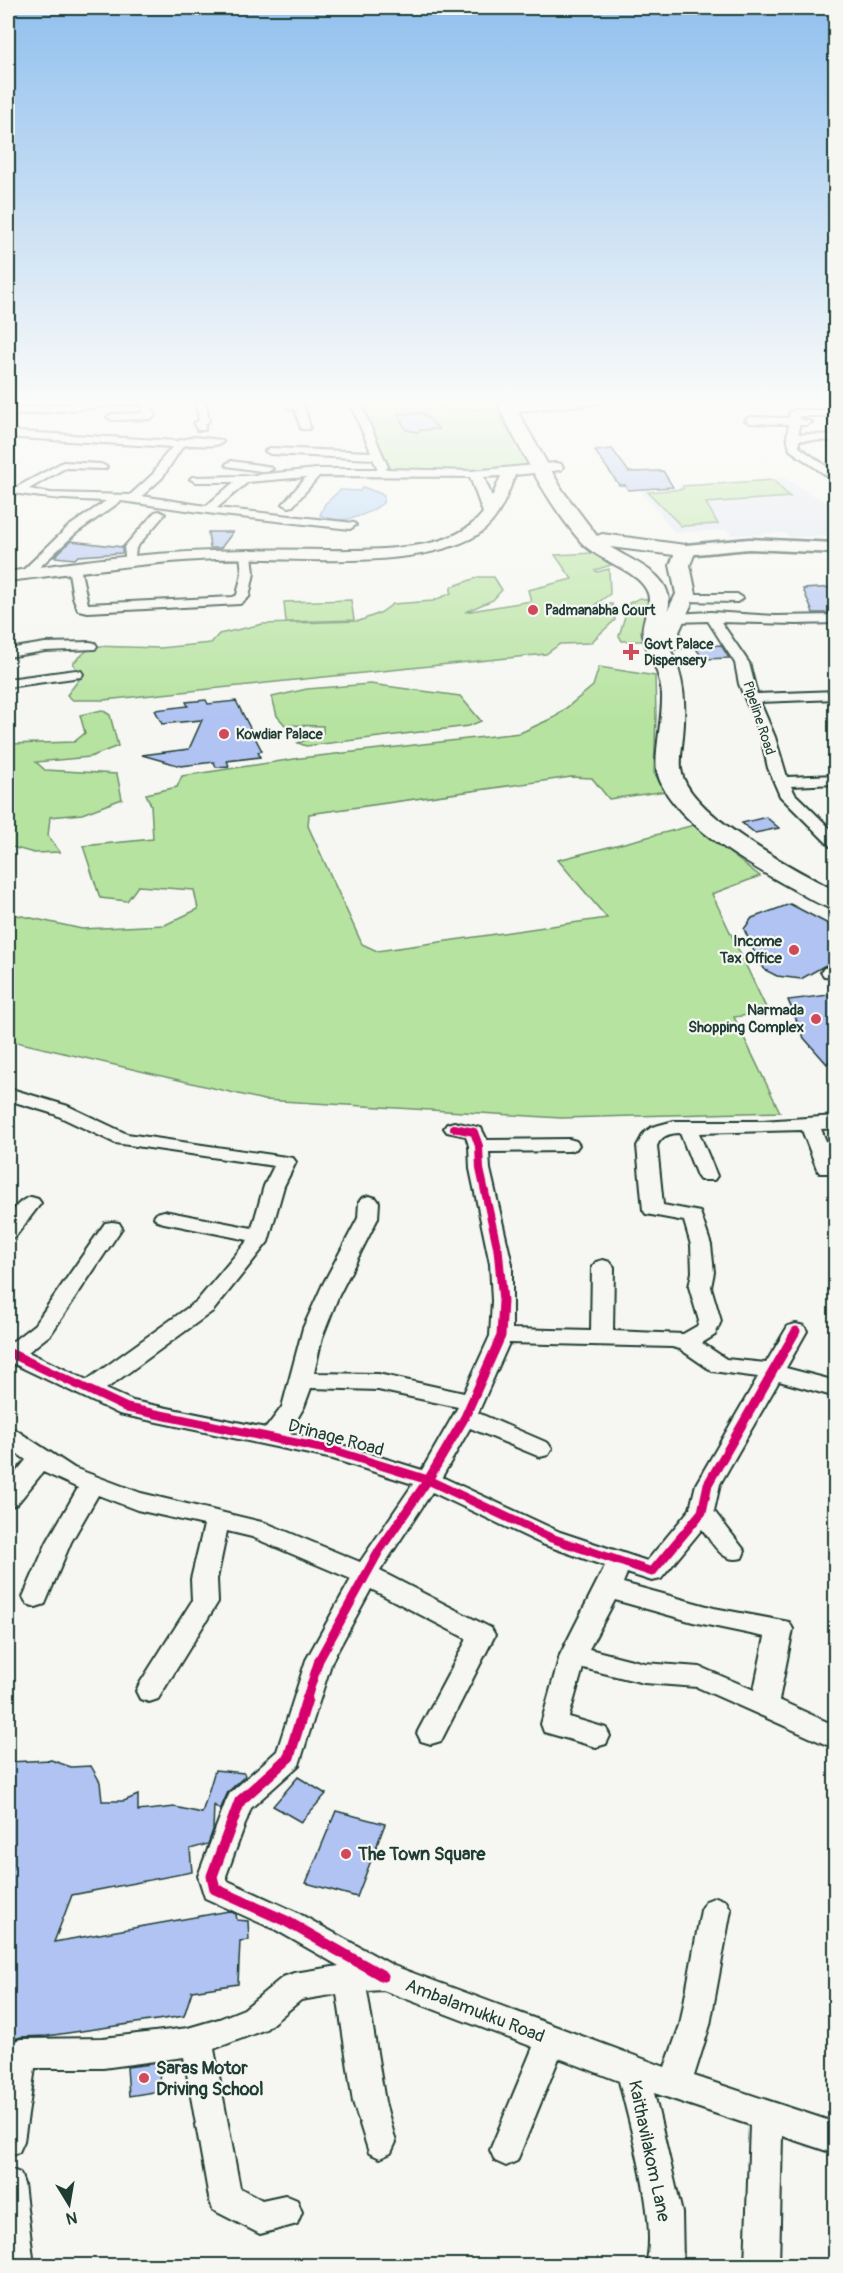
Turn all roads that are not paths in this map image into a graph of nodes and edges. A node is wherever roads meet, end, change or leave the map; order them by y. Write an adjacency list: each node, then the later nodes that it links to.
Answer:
1 (106, 506): 19 (street)
2 (189, 506): 8 (street)
3 (213, 506): 8 (street)
4 (489, 506): 10 (street)
5 (495, 506): 10 (street)
6 (567, 506): 17 (main road)
7 (574, 506): 12 (main road)
8 (209, 509): 11 (street)
9 (159, 514): 16 (street)
10 (492, 514): 15 (street)
11 (350, 525)
12 (602, 540): 14 (main road); 17 (main road)
13 (836, 548): 14 (main road)
14 (686, 550): 17 (main road); 20 (main road)
15 (246, 554): 16 (street); 18 (street)
16 (130, 561): 18 (street)
17 (630, 561): 20 (main road); 23 (main road); 36 (main road)
18 (74, 567): 19 (street)
19 (26, 573): 21 (street)
20 (681, 574): 23 (main road)
21 (8, 577)
22 (737, 598): 23 (street)
23 (680, 608): 24 (street); 35 (main road)
24 (711, 616): 25 (street); 31 (street, Pipeline Road)
25 (836, 619)
26 (90, 646): 27 (street)
27 (8, 653)
28 (76, 674): 29 (street)
29 (8, 683)
30 (836, 694): 31 (street)
31 (753, 698): 33 (street, Pipeline Road)
32 (836, 779): 33 (street)
33 (783, 782): 34 (street, Pipeline Road)
34 (836, 843)
35 (836, 891)
36 (836, 902)
37 (8, 1094): 51 (street)
38 (836, 1122): 39 (street)
39 (809, 1124): 40 (street); 44 (street)
40 (687, 1126): 45 (street); 56 (street)
41 (454, 1128): 43 (street)
42 (569, 1145): 43 (street)
43 (479, 1146): 54 (street)
44 (827, 1169)
45 (707, 1176)
46 (369, 1202): 59 (street)
47 (31, 1203): 50 (street)
48 (164, 1217): 51 (street)
49 (112, 1228): 57 (street)
50 (8, 1232)
51 (260, 1236): 60 (street)
52 (603, 1267): 55 (street)
53 (796, 1331): 58 (street)
54 (501, 1336): 55 (street); 62 (street)
55 (602, 1339): 56 (street)
56 (686, 1342): 58 (street)
57 (10, 1353): 60 (street, Drinage Road)
58 (771, 1371): 61 (street); 70 (street)
59 (301, 1380): 62 (street); 64 (street)
60 (90, 1389): 64 (street, Drinage Road)
61 (836, 1389)
62 (468, 1410): 65 (street); 67 (street)
63 (8, 1436): 66 (street)
64 (273, 1436): 67 (street, Drinage Road)
65 (540, 1449)
66 (40, 1459): 68 (street); 69 (street)
67 (428, 1480): 73 (street, Drinage Road); 74 (street)
68 (92, 1484): 71 (street); 76 (street)
69 (8, 1498)
70 (702, 1512): 72 (street); 73 (street, Drinage Road)
71 (216, 1520): 74 (street); 78 (street)
72 (733, 1551)
73 (620, 1561): 75 (street)
74 (366, 1575): 80 (street); 84 (street)
75 (608, 1588): 77 (street); 79 (street)
76 (36, 1597)
77 (573, 1655): 79 (street); 81 (street)
78 (149, 1691)
79 (764, 1706): 82 (street)
80 (431, 1733)
81 (596, 1736)
82 (836, 1738)
83 (716, 1910): 90 (street)
84 (383, 1976): 85 (street, Ambalamukku Road); 87 (street, Ambalamukku Road)
85 (350, 1978): 86 (street, Ambalamukku Road); 94 (street)
86 (197, 2040): 88 (street, Ambalamukku Road); 97 (street)
87 (550, 2040): 89 (street, Ambalamukku Road); 95 (street)
88 (14, 2056): 93 (street)
89 (633, 2071): 90 (street, Ambalamukku Road); 99 (street, Kaithavilakom Lane)
90 (675, 2085): 91 (street, Ambalamukku Road)
91 (766, 2115): 92 (street, Ambalamukku Road); 100 (street)
92 (836, 2139)
93 (8, 2141)
94 (380, 2142)
95 (506, 2150)
96 (8, 2184): 98 (street)
97 (285, 2212)
98 (17, 2265)
99 (662, 2265)
100 (762, 2265)

